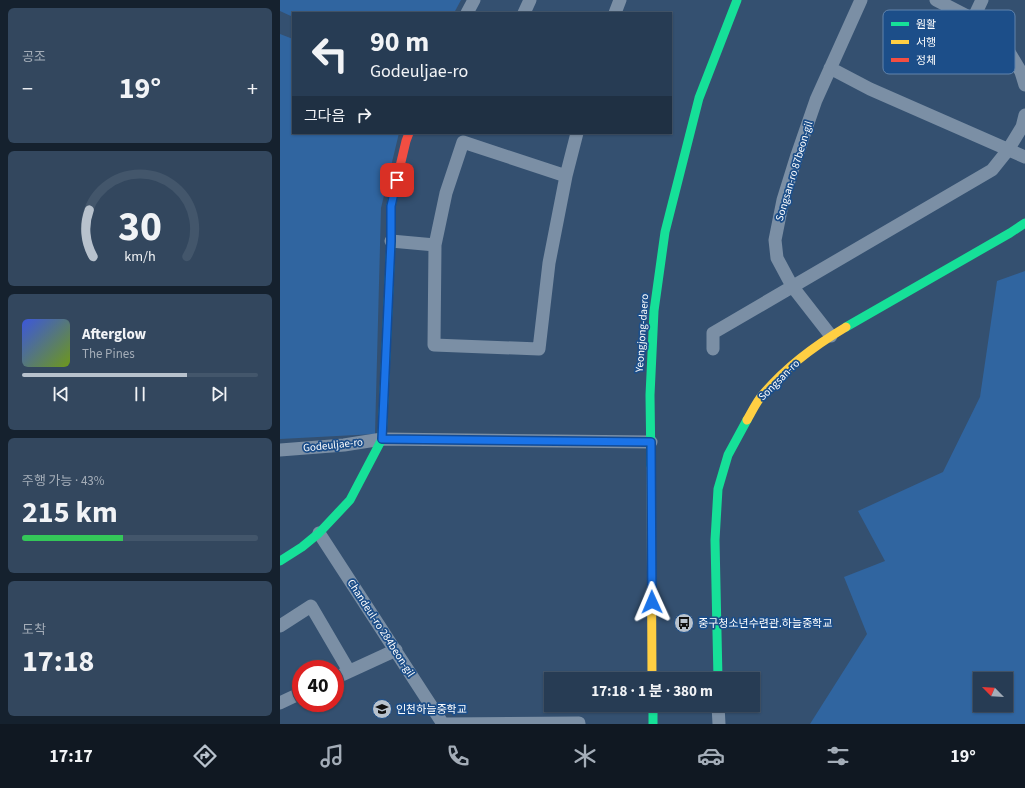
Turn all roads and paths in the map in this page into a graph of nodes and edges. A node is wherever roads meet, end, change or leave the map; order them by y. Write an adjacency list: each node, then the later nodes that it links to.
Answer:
1 (474, 0): 10 (street)
2 (530, 0): 11 (street)
3 (620, 0): 12 (street)
4 (737, 0): 29 (street, Yeongjong-daero)
5 (861, 0): 14 (street, Songsan-ro 87beon-gil)
6 (936, 0): 8 (street)
7 (982, 0): 9 (street)
8 (955, 10)
9 (977, 10)
10 (468, 12)
11 (524, 12)
12 (615, 12)
13 (1015, 62): 15 (street)
14 (830, 68): 19 (street); 25 (street, Songsan-ro 87beon-gil)
15 (1025, 85)
16 (1025, 115): 19 (street)
17 (409, 134): 23 (street)
18 (577, 134): 21 (street)
19 (1008, 150): 20 (street); 25 (street)
20 (1025, 157)
21 (566, 176): 24 (street); 24 (street)
22 (1025, 223): 26 (street, Songsan-ro)
23 (391, 241): 24 (street); 28 (street)
24 (435, 245)
25 (792, 286): 26 (street, Songsan-ro 87beon-gil); 27 (street)
26 (831, 336): 37 (street, Songsan-ro)
27 (713, 348)
28 (382, 439): 29 (street, Godeuljae-ro); 30 (street, Godeuljae-ro); 31 (street)
29 (651, 442): 36 (street, Yeongjong-daero)
30 (280, 450)
31 (319, 533): 32 (street); 34 (street, Chandeul-ro 284beon-gil)
32 (280, 561)
33 (280, 626): 35 (street)
34 (396, 650): 35 (street); 43 (street, Chandeul-ro 284beon-gil)
35 (349, 671): 38 (street)
36 (652, 672)
37 (718, 672)
38 (344, 674)
39 (292, 697): 40 (street)
40 (280, 703)
41 (653, 712): 46 (street)
42 (718, 712): 47 (street)
43 (443, 724): 44 (street)
44 (511, 724): 45 (street)
45 (579, 724)
46 (653, 724)
47 (719, 724)

